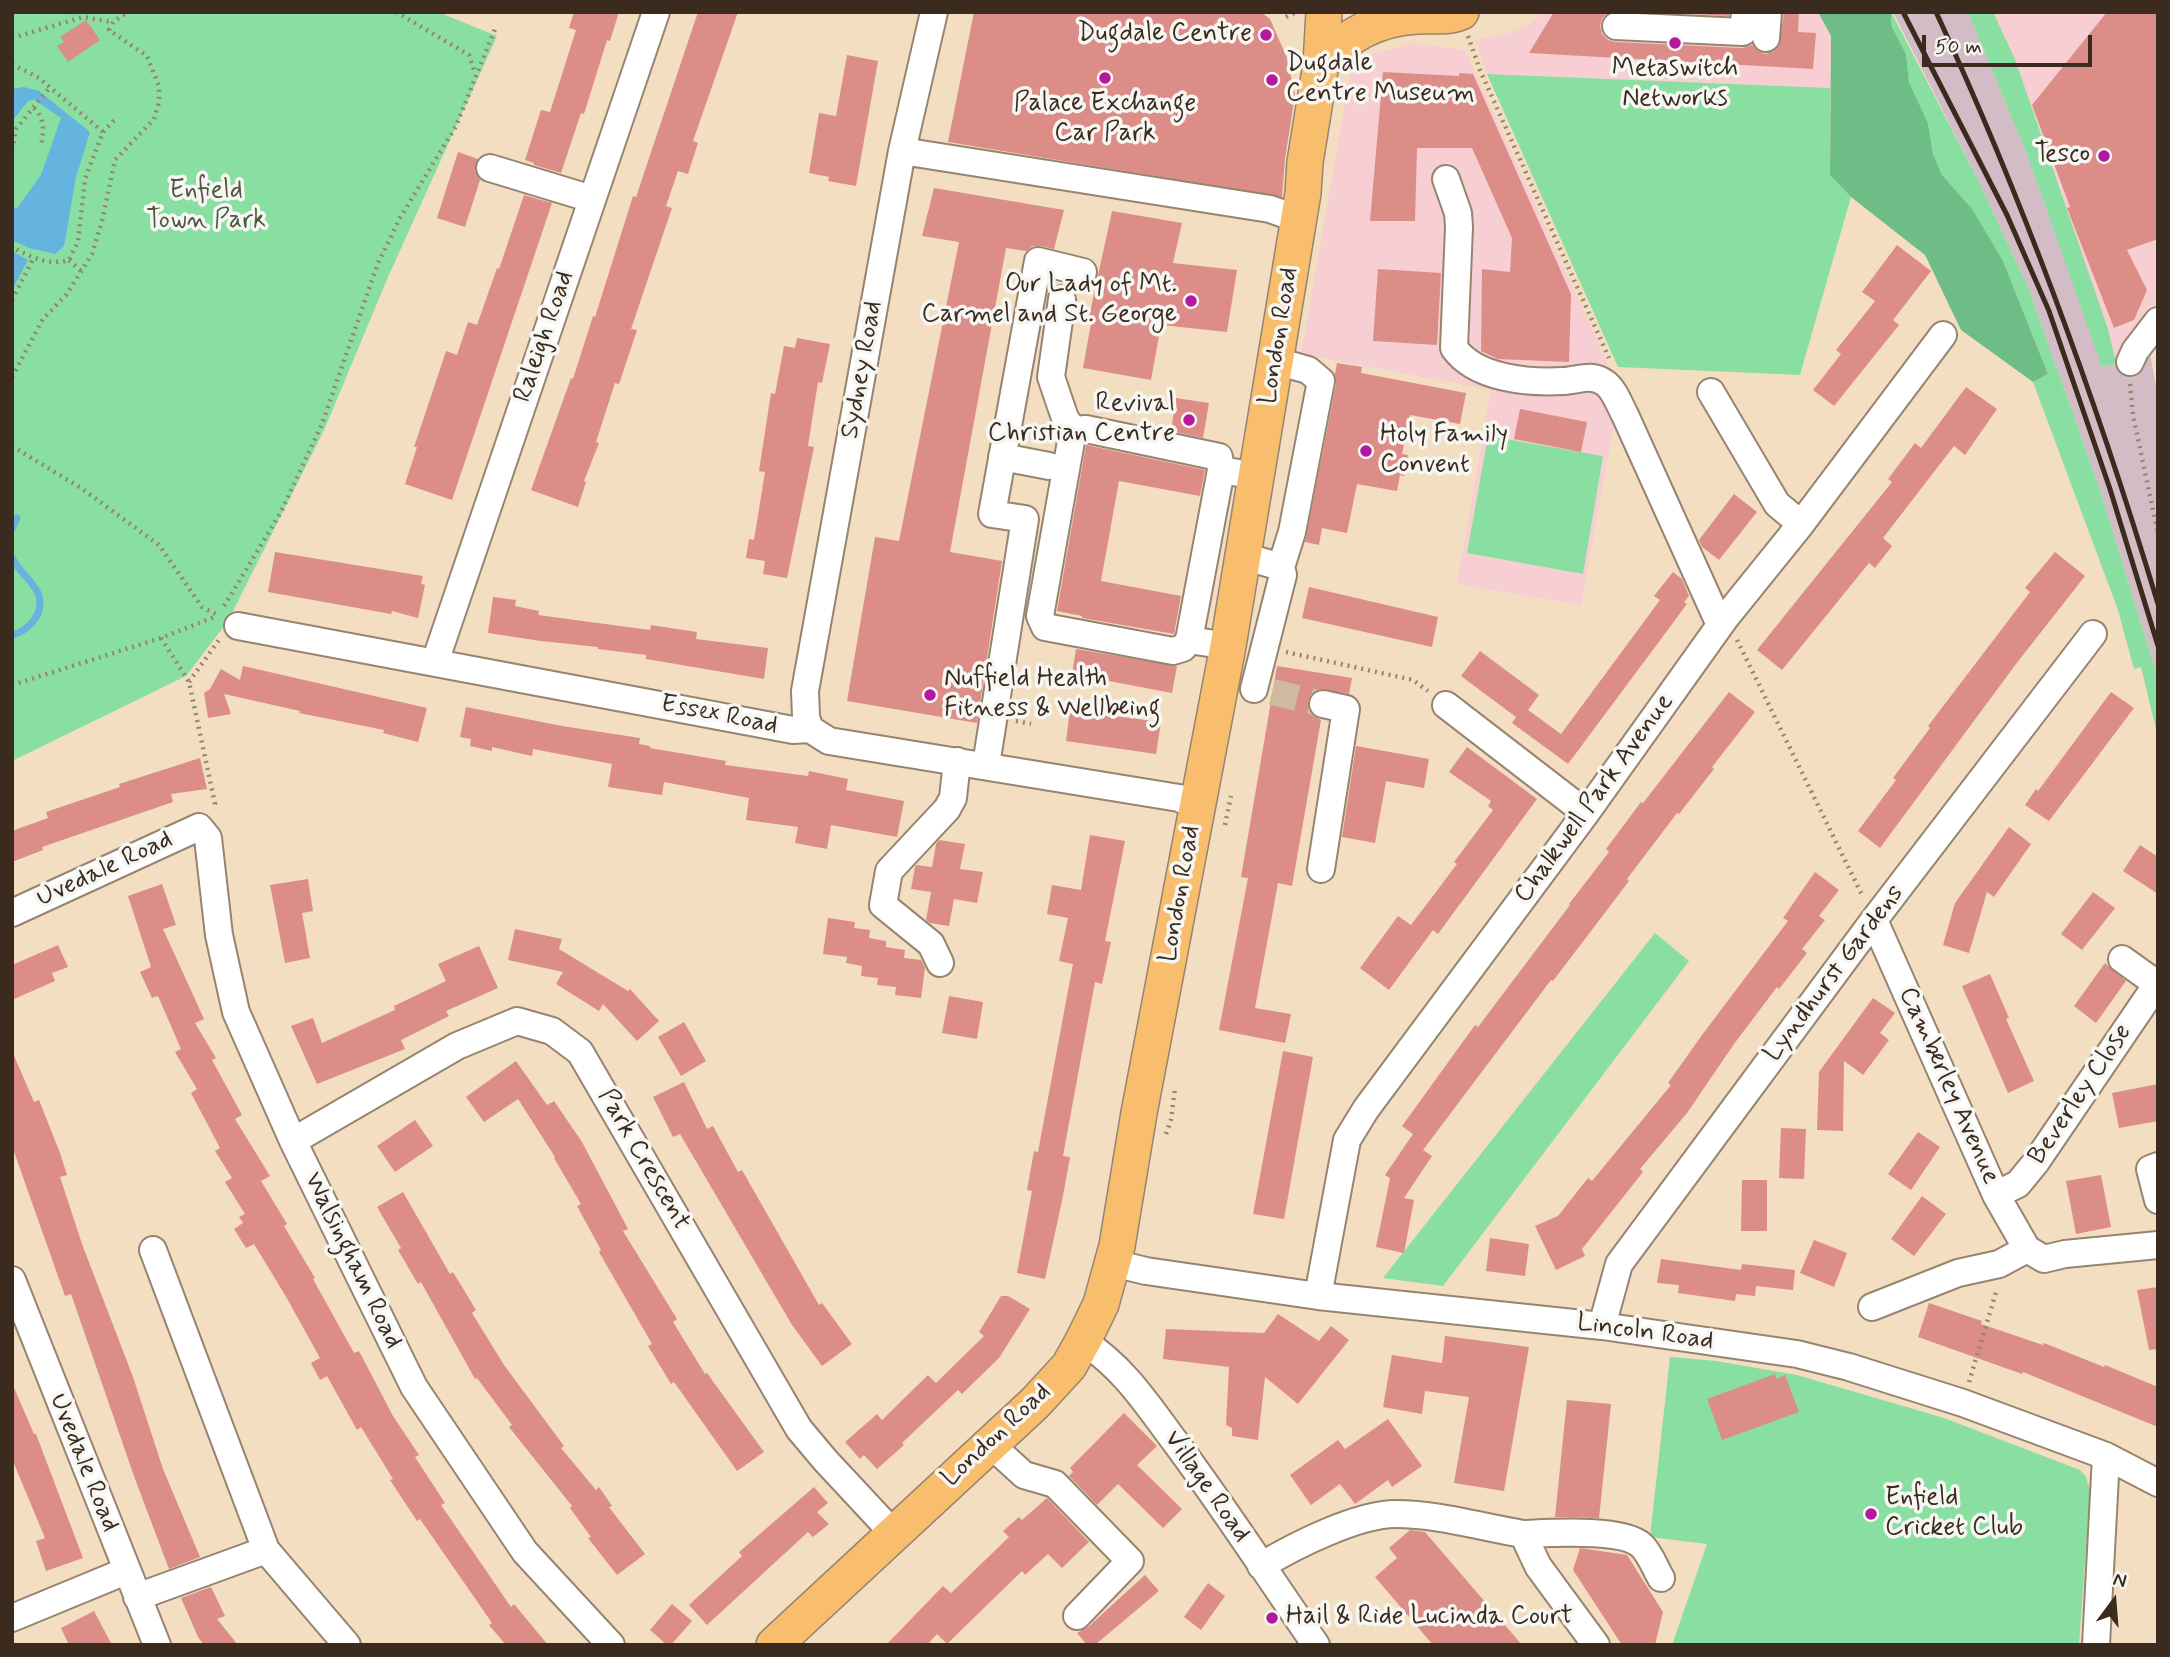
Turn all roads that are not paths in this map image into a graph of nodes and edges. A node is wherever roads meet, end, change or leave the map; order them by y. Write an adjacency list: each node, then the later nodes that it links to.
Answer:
1 (656, 12): 11 (street, Raleigh Road)
2 (934, 12): 8 (street, Sydney Road)
3 (1324, 12): 7 (main road, London Road)
4 (1461, 12): 7 (main road)
5 (1745, 12): 6 (street)
6 (1616, 26)
7 (1321, 64): 12 (main road, London Road)
8 (902, 151): 12 (street); 38 (street, Sydney Road)
9 (490, 168): 11 (street)
10 (1446, 179): 29 (street)
11 (592, 199): 33 (street, Raleigh Road)
12 (1290, 208): 17 (main road, London Road)
13 (1083, 272): 21 (street)
14 (1062, 299): 20 (street)
15 (2158, 321): 18 (street)
16 (1943, 335): 25 (street, Chalkwell Park Avenue)
17 (1276, 361): 24 (main road, London Road); 27 (street)
18 (2130, 362)
19 (1711, 392): 25 (street)
20 (1073, 430): 23 (street); 31 (street)
21 (1002, 457): 22 (street); 40 (street)
22 (1049, 466)
23 (1221, 470): 24 (street); 31 (street)
24 (1257, 476): 26 (main road, London Road)
25 (1801, 524): 29 (street, Chalkwell Park Avenue)
26 (1243, 556): 27 (street); 32 (main road, London Road)
27 (1281, 567): 35 (street)
28 (228, 621): 33 (street, Essex Road)
29 (1720, 625): 42 (street, Chalkwell Park Avenue)
30 (2093, 634): 46 (street, Lyndhurst Gardens)
31 (1189, 640): 32 (street)
32 (1228, 646): 35 (main road, London Road)
33 (435, 662): 38 (street, Essex Road)
34 (1019, 666): 40 (street)
35 (1221, 681): 41 (main road, London Road)
36 (1323, 704): 44 (street)
37 (1446, 705): 42 (street)
38 (810, 729): 39 (street, Essex Road)
39 (957, 761): 40 (street, Essex Road); 48 (street)
40 (993, 767): 41 (street, Essex Road)
41 (1213, 808): 56 (main road, London Road)
42 (1586, 813): 58 (street, Chalkwell Park Avenue)
43 (199, 827): 45 (street, Uvedale Road); 49 (street, Walsingham Road)
44 (1321, 869)
45 (12, 913)
46 (1874, 920): 51 (street, Camberley Avenue); 60 (street, Lyndhurst Gardens)
47 (2122, 959): 51 (street, Beverley Close)
48 (940, 963)
49 (293, 1141): 65 (street, Park Crescent); 76 (street, Walsingham Road)
50 (2158, 1166): 52 (street)
51 (1996, 1195): 54 (street, Camberley Avenue)
52 (2158, 1200)
53 (2158, 1245): 54 (street)
54 (2026, 1249): 59 (street)
55 (153, 1250): 67 (street)
56 (1113, 1263): 58 (street, Lincoln Road); 61 (main road, London Road)
57 (12, 1280): 69 (street, Uvedale Road)
58 (1318, 1296): 60 (street, Lincoln Road)
59 (1872, 1307)
60 (1602, 1326): 63 (street, Lincoln Road)
61 (1083, 1341): 62 (main road, London Road); 68 (street, Village Road)
62 (990, 1444): 65 (main road, London Road); 72 (street)
63 (2106, 1456): 64 (street, Lincoln Road); 80 (street)
64 (2158, 1483)
65 (893, 1533): 77 (main road, London Road)
66 (1523, 1534): 68 (street); 70 (street); 79 (street)
67 (266, 1550): 71 (street); 75 (street)
68 (1261, 1566): 78 (street, Village Road)
69 (126, 1571): 71 (street, Uvedale Road); 73 (street)
70 (1661, 1578)
71 (137, 1597): 74 (street, Uvedale Road)
72 (1077, 1616)
73 (12, 1618)
74 (157, 1645)
75 (347, 1645)
76 (611, 1645)
77 (774, 1645)
78 (1316, 1645)
79 (1596, 1645)
80 (2096, 1645)

